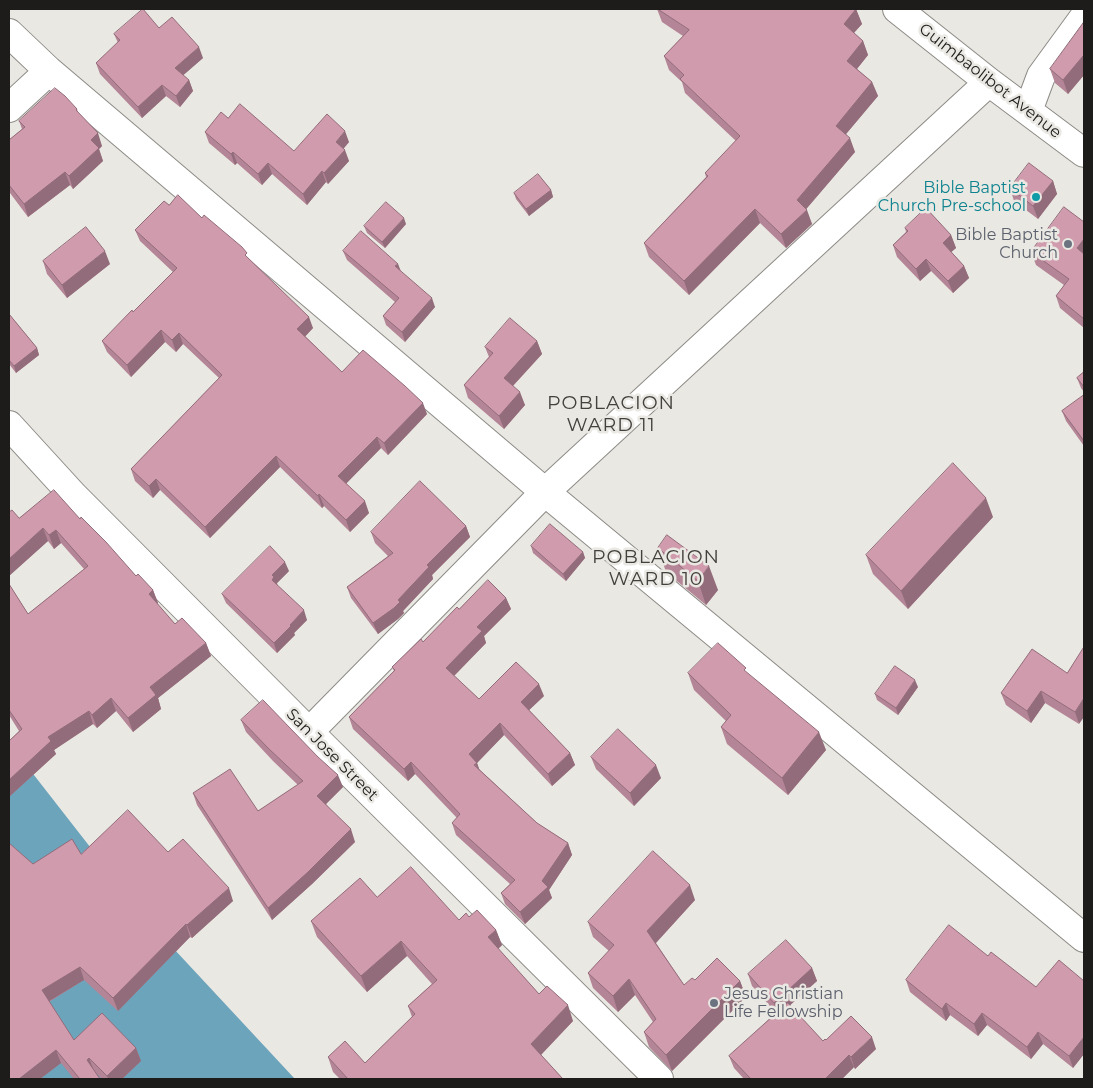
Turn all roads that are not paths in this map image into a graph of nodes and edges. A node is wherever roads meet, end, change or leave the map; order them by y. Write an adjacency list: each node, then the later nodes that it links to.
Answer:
1 (897, 9): 5 (street, Guimbaolibot Avenue)
2 (1084, 17): 7 (street)
3 (9, 33): 4 (street)
4 (49, 71): 6 (street); 10 (street)
5 (989, 82): 7 (street, Guimbaolibot Avenue); 10 (street)
6 (9, 108)
7 (1028, 111): 8 (street, Guimbaolibot Avenue)
8 (1084, 153)
9 (9, 425): 11 (street, San Jose Street)
10 (545, 492): 11 (street); 12 (street)
11 (309, 732): 13 (street, San Jose Street)
12 (1084, 938)
13 (660, 1079)

